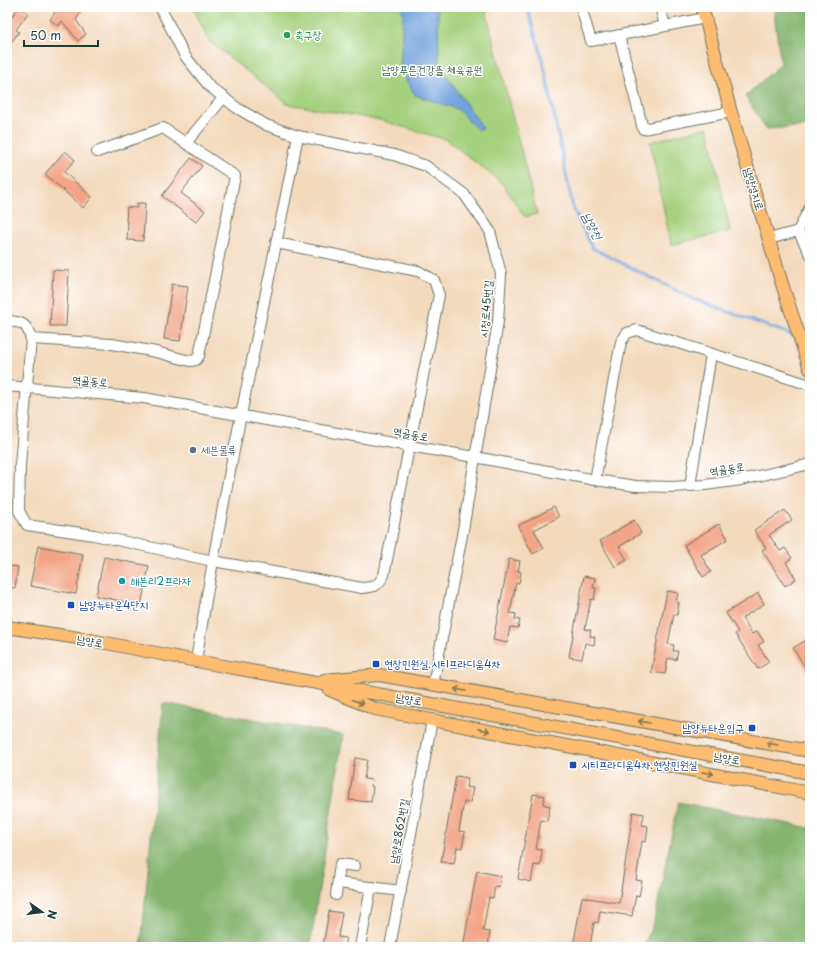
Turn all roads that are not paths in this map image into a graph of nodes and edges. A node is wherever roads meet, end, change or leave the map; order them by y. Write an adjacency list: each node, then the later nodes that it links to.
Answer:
1 (160, 7): 7 (street, 시청로45번길)
2 (581, 7): 6 (street)
3 (660, 7): 5 (street)
4 (704, 13): 5 (street); 8 (main road, 남양성지로)
5 (665, 26): 6 (street)
6 (619, 35): 8 (street)
7 (224, 97): 9 (street, 시청로45번길); 10 (street)
8 (731, 112): 14 (main road, 남양성지로)
9 (298, 136): 15 (street); 26 (street, 시청로45번길)
10 (186, 143): 11 (street); 18 (street)
11 (96, 152)
12 (810, 207): 13 (street)
13 (798, 231): 14 (street); 16 (street)
14 (769, 239): 20 (main road, 남양성지로)
15 (276, 243): 24 (street); 25 (street)
16 (810, 254)
17 (7, 321): 18 (street)
18 (31, 338): 23 (street)
19 (711, 354): 21 (street); 28 (street); 29 (street)
20 (810, 369)
21 (810, 385)
22 (7, 386): 23 (street, 역골동로)
23 (27, 388): 24 (street, 역골동로); 30 (street)
24 (241, 416): 25 (street, 역골동로); 30 (street)
25 (409, 446): 26 (street, 역골동로); 30 (street)
26 (475, 457): 28 (street, 역골동로); 34 (street, 시청로45번길)
27 (810, 464): 29 (street, 역골동로)
28 (595, 480): 29 (street, 역골동로)
29 (690, 486)
30 (213, 561): 32 (street)
31 (7, 627): 32 (main road, 남양로)
32 (196, 661): 33 (main road, 남양로)
33 (309, 681): 34 (main road); 35 (main road, one-way to 35); 37 (main road, 남양로)
34 (433, 685): 36 (main road, one-way to 34)
35 (432, 720): 38 (main road, one-way to 38); 42 (street, 남양로862번길)
36 (810, 751)
37 (810, 773)
38 (810, 793)
39 (355, 866): 40 (street)
40 (338, 883): 41 (street); 43 (street)
41 (371, 887): 42 (street); 44 (street)
42 (400, 891): 45 (street, 남양로862번길)
43 (336, 895)
44 (360, 947)
45 (390, 947)

